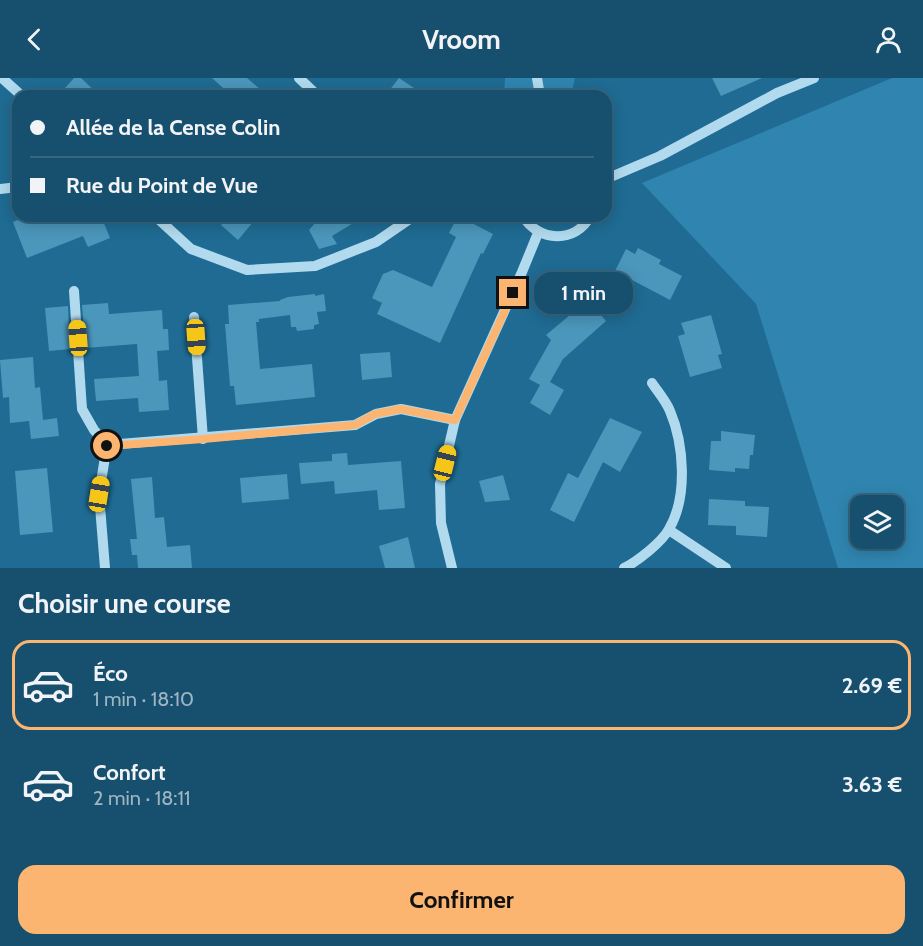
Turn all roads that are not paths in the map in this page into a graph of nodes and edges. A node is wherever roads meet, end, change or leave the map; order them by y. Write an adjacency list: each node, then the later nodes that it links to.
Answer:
1 (2, 78): 4 (street)
2 (299, 78): 5 (street)
3 (814, 78): 6 (street)
4 (15, 90)
5 (312, 90)
6 (612, 176)
7 (162, 222): 8 (street)
8 (405, 222)
9 (526, 222): 11 (street)
10 (585, 222): 11 (street)
11 (538, 233): 15 (street)
12 (75, 291): 17 (street)
13 (194, 317): 16 (street)
14 (652, 383): 18 (street)
15 (455, 420): 16 (street); 20 (street)
16 (203, 439): 17 (street)
17 (107, 446): 19 (street)
18 (669, 530): 21 (street); 22 (street)
19 (105, 568)
20 (452, 568)
21 (624, 568)
22 (726, 568)

